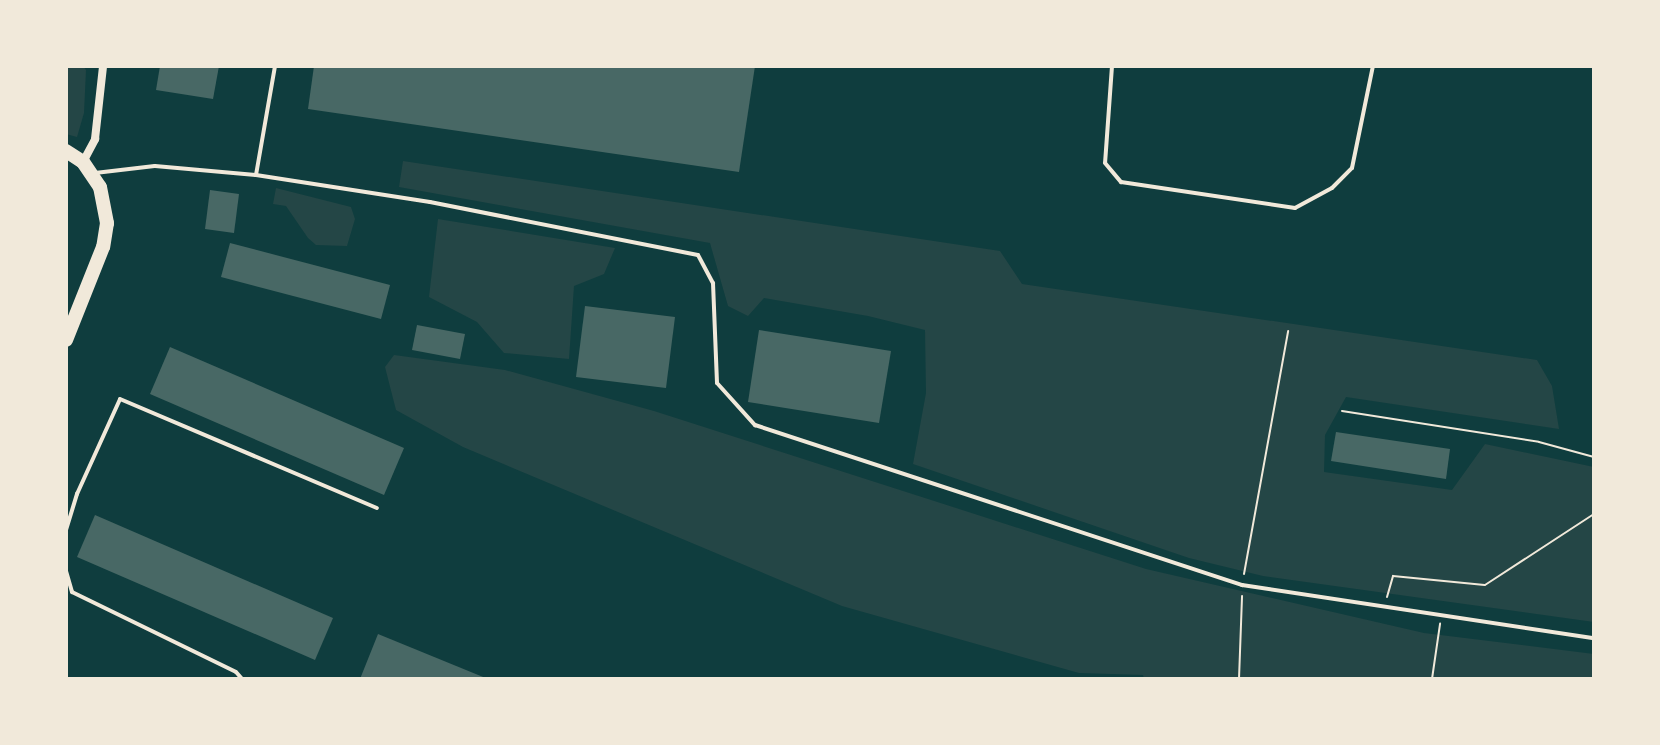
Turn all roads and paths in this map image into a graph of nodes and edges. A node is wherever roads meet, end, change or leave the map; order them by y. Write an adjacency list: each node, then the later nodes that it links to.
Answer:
1 (103, 66): 6 (street)
2 (275, 66): 7 (lane)
3 (1112, 66): 4 (lane)
4 (1373, 66)
5 (66, 151): 6 (highway)
6 (88, 168): 7 (lane); 9 (highway)
7 (256, 175): 16 (lane)
8 (1288, 331): 16 (path)
9 (66, 340)
10 (1342, 411): 11 (path)
11 (1594, 457)
12 (377, 508): 14 (lane)
13 (1594, 514): 17 (path)
14 (66, 530)
15 (66, 571): 20 (lane)
16 (1242, 585): 17 (lane); 21 (path)
17 (1384, 606): 18 (lane)
18 (1441, 615): 19 (lane); 22 (path)
19 (1594, 638)
20 (242, 679)
21 (1239, 679)
22 (1432, 679)

